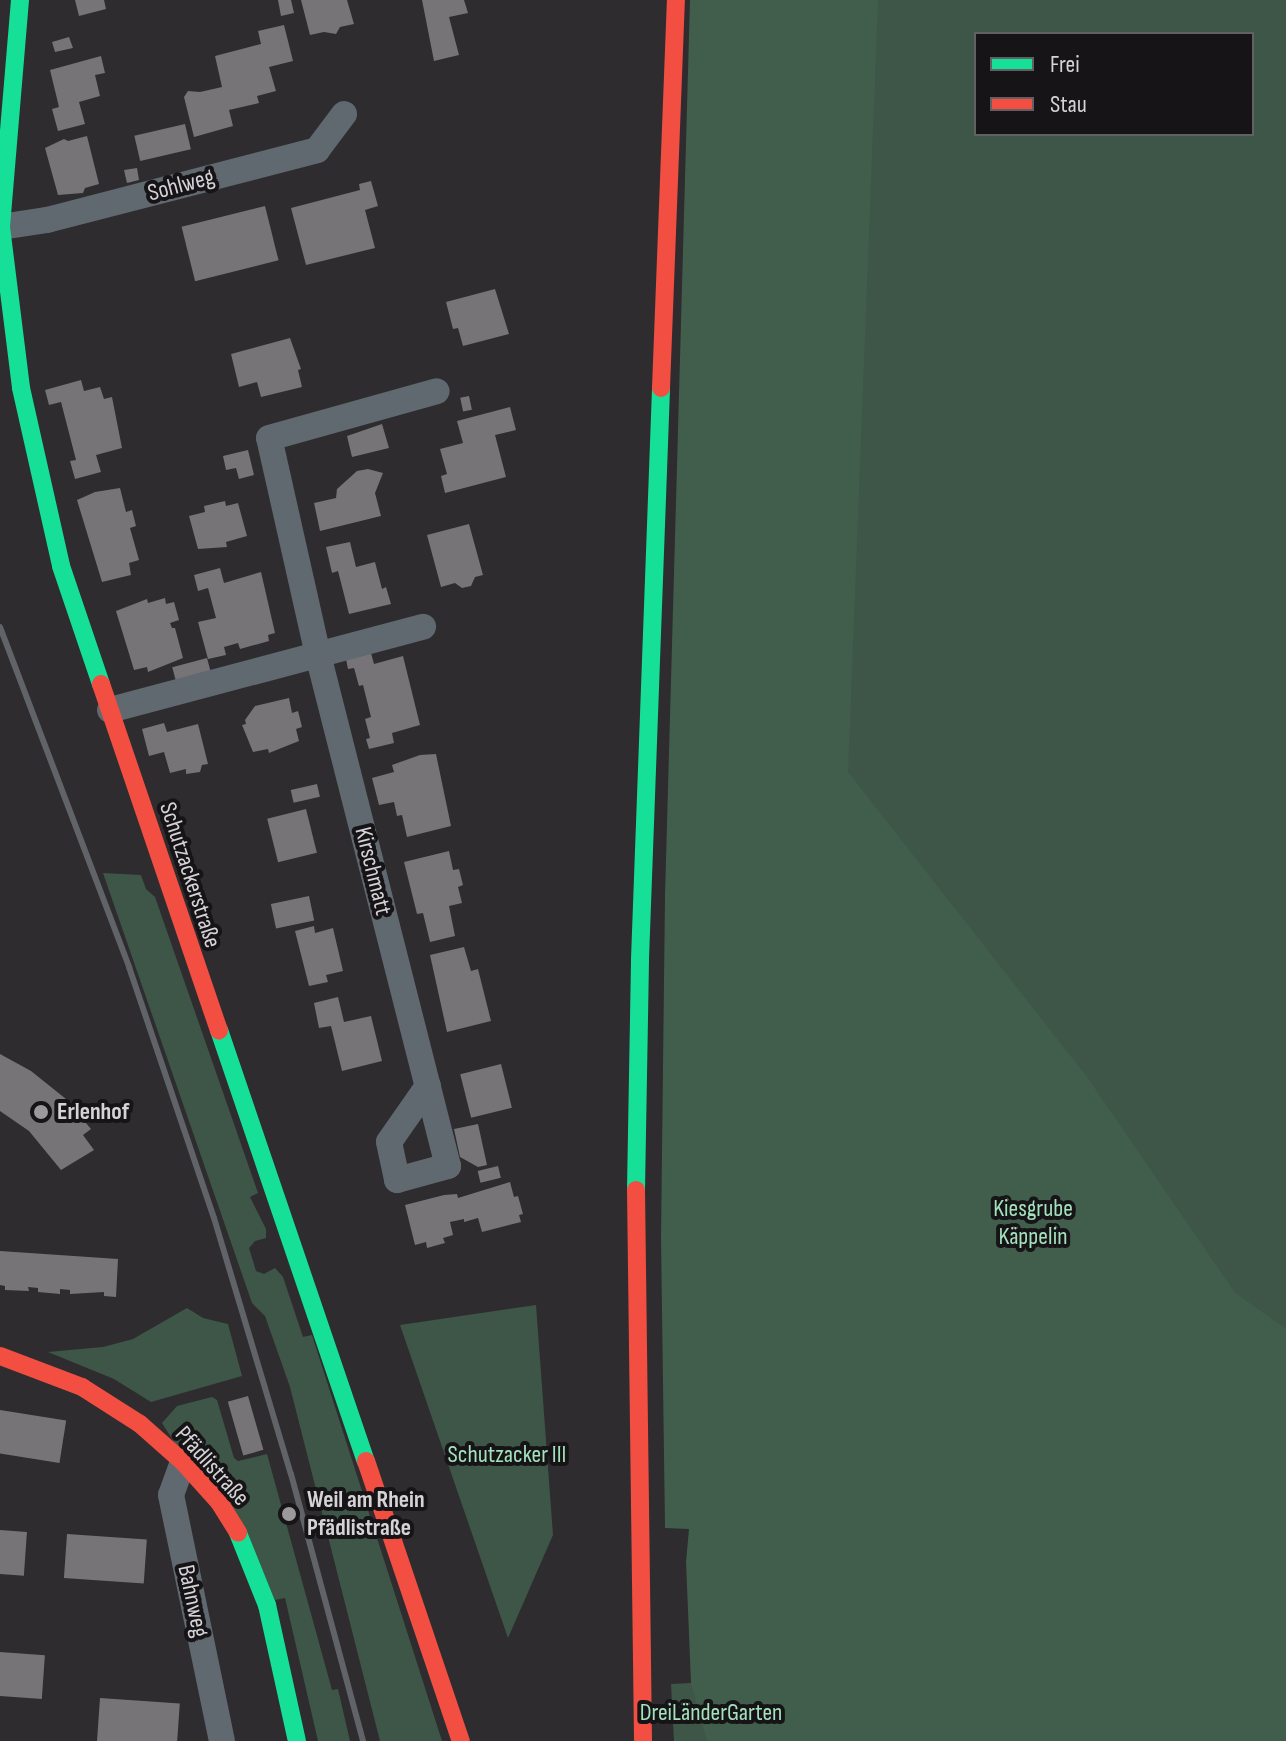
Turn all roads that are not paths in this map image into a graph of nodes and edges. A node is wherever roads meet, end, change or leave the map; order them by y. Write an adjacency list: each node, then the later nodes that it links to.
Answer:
1 (20, 0): 4 (street, Schutzackerstraße)
2 (676, 0): 15 (street)
3 (344, 114): 4 (street, Sohlweg)
4 (1, 227): 8 (street, Schutzackerstraße)
5 (437, 391): 7 (street, Kirschmatt)
6 (423, 627): 7 (street)
7 (318, 655): 8 (street); 9 (street, Kirschmatt)
8 (110, 710): 14 (street, Schutzackerstraße)
9 (428, 1086)
10 (0, 1356): 11 (street, Pfädlistraße)
11 (183, 1462): 12 (street, Bahnweg); 13 (street, Pfädlistraße)
12 (222, 1741)
13 (297, 1741)
14 (461, 1741)
15 (643, 1741)

